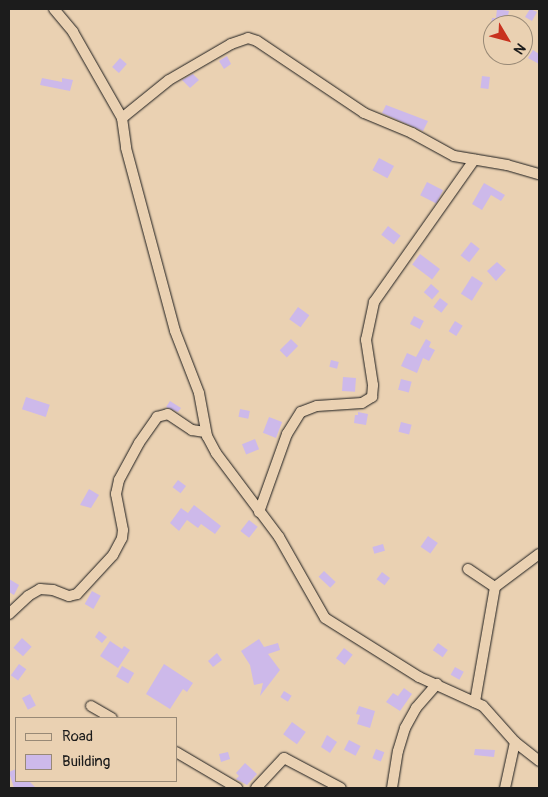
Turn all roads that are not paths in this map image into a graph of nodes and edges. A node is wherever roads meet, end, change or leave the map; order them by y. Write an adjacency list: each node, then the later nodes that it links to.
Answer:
1 (54, 9): 2 (street)
2 (122, 118): 3 (street); 5 (street)
3 (474, 160): 4 (street); 6 (street)
4 (539, 174)
5 (205, 432): 6 (street); 10 (street)
6 (259, 512): 11 (street)
7 (539, 554): 9 (street)
8 (468, 569): 9 (street)
9 (495, 587): 12 (street)
10 (9, 614)
11 (437, 684): 12 (street); 21 (street)
12 (475, 702): 15 (street)
13 (91, 706): 14 (street)
14 (110, 717)
15 (514, 742): 17 (street); 22 (street)
16 (178, 753): 18 (street)
17 (539, 761)
18 (237, 788)
19 (256, 788): 20 (street)
20 (341, 788)
21 (392, 788)
22 (505, 788)

